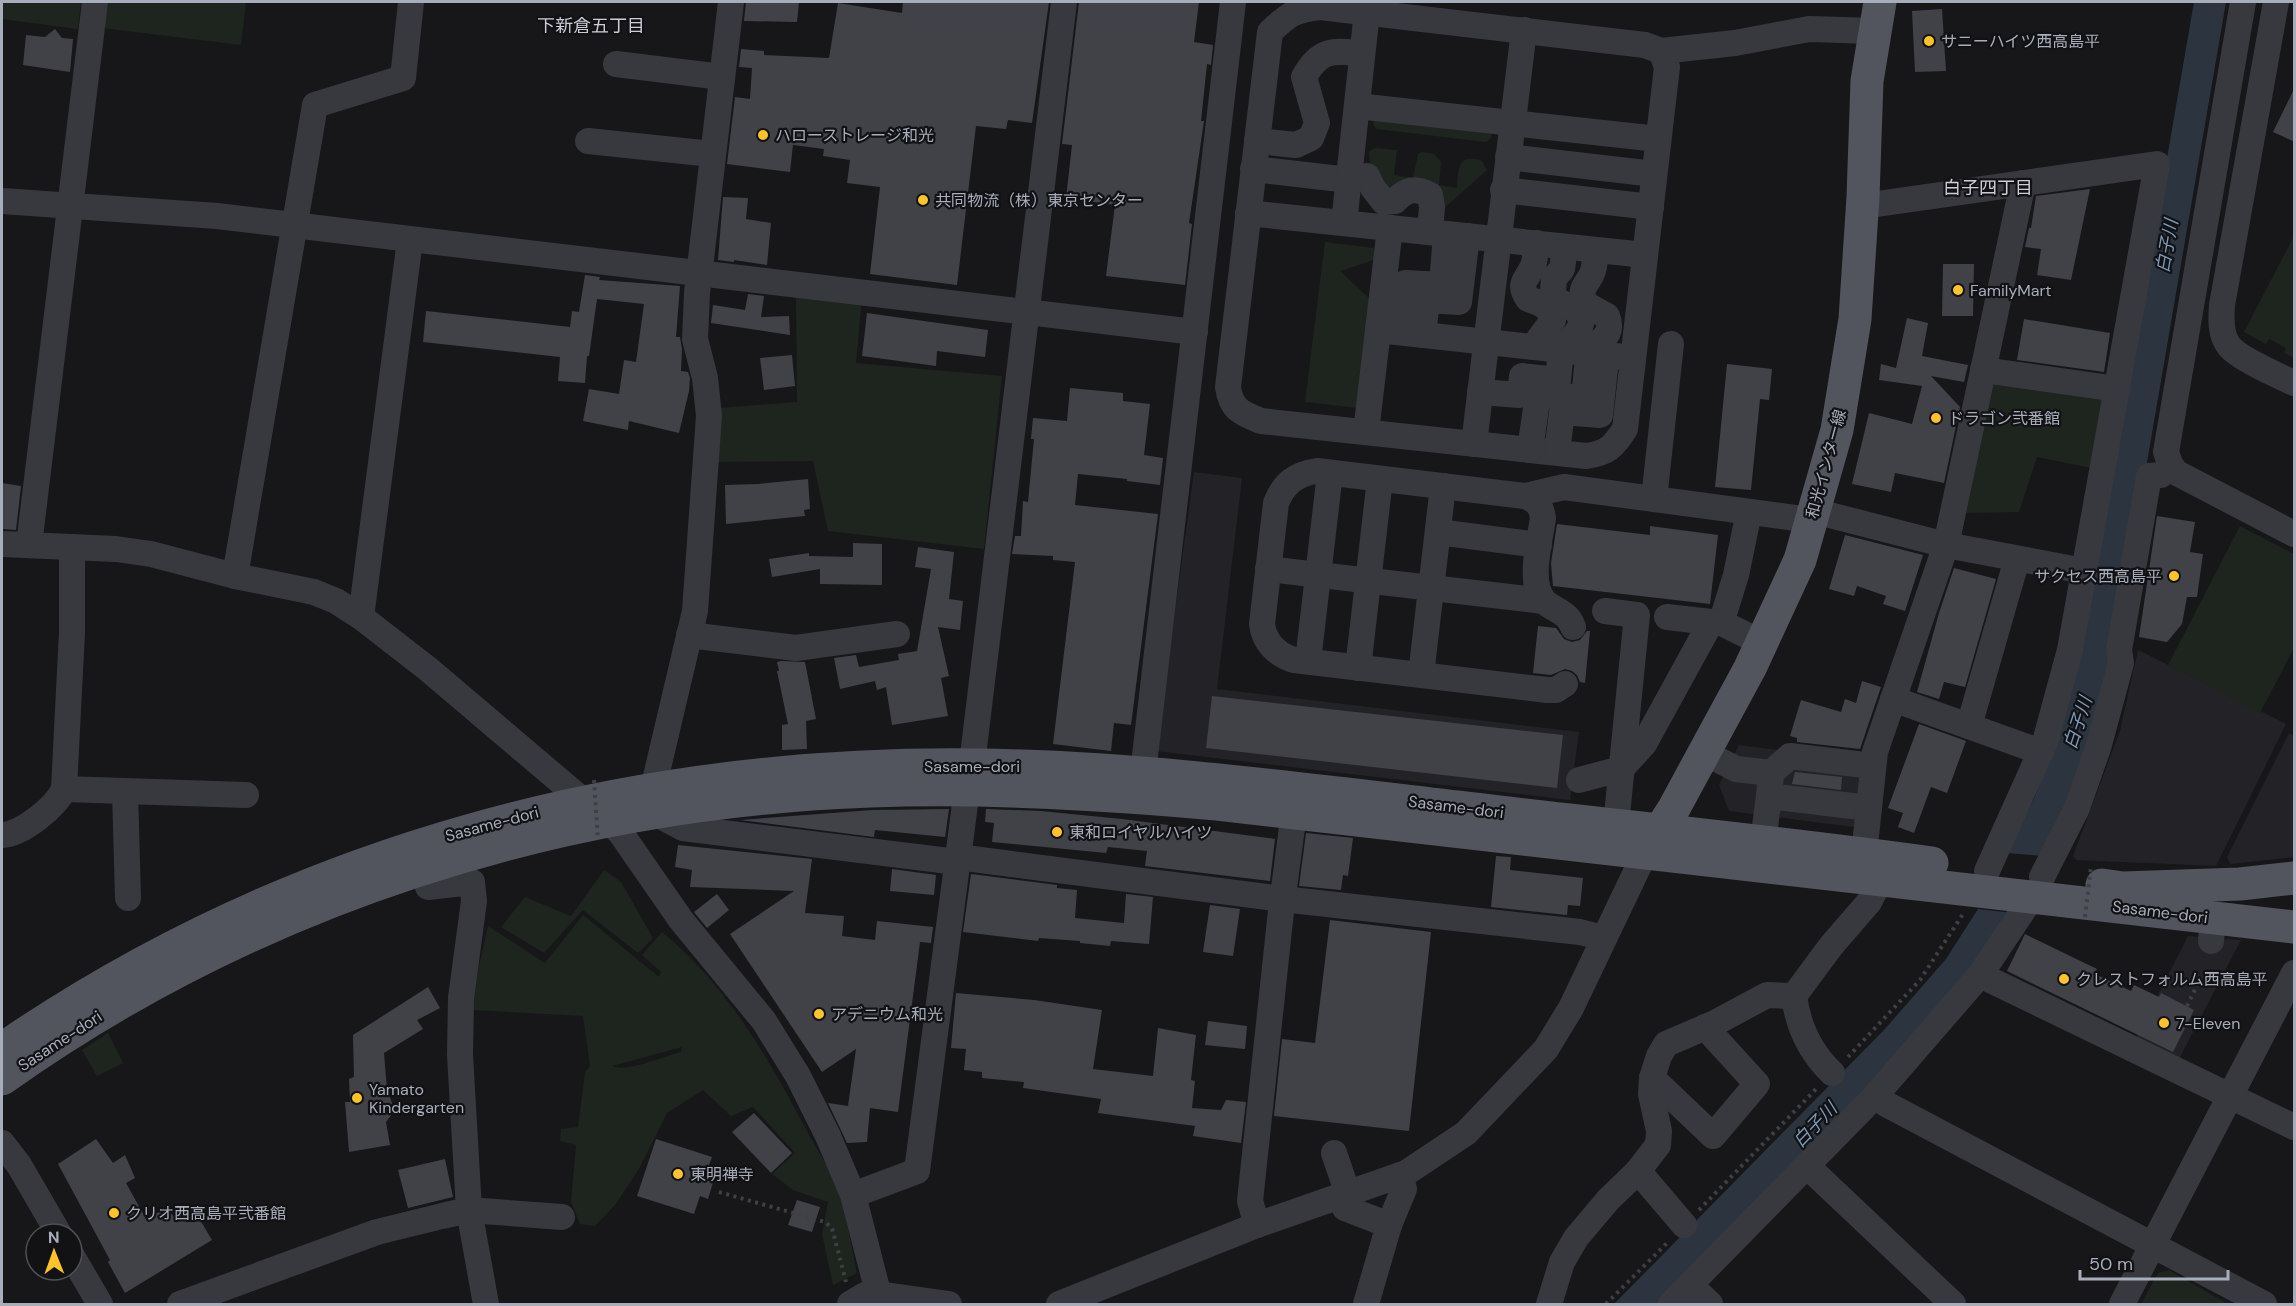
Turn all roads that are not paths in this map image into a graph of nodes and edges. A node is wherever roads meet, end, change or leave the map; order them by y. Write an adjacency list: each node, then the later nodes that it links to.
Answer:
1 (95, 2): 28 (street)
2 (411, 2): 33 (street)
3 (731, 2): 14 (street)
4 (1064, 2): 43 (street)
5 (1233, 2): 44 (street)
6 (2243, 2): 60 (street)
7 (2282, 11): 53 (street)
8 (1367, 12): 10 (street); 12 (street); 19 (street)
9 (1877, 16): 11 (street); 29 (main road, 和光インター線)
10 (1524, 30): 11 (street); 16 (street)
11 (1661, 51): 17 (street)
12 (1362, 53): 15 (street); 19 (street)
13 (616, 64): 14 (street)
14 (722, 77): 20 (street)
15 (1357, 106): 16 (street); 24 (street)
16 (1512, 122): 17 (street); 21 (street)
17 (1658, 139): 23 (street)
18 (588, 141): 20 (street)
19 (1257, 141): 22 (street)
20 (712, 154): 42 (street)
21 (1508, 157): 23 (street); 26 (street)
22 (1253, 169): 24 (street); 31 (street)
23 (1654, 174): 30 (street)
24 (1349, 180): 32 (street); 35 (street)
25 (2023, 183): 29 (street); 52 (street); 54 (street)
26 (1503, 190): 30 (street); 37 (street)
27 (2, 201): 28 (street)
28 (70, 206): 33 (street); 71 (street)
29 (1863, 206): 67 (main road, 和光インター線)
30 (1650, 207): 41 (street)
31 (1248, 213): 32 (street); 56 (street)
32 (1344, 223): 34 (street)
33 (296, 227): 36 (street); 79 (street)
34 (1390, 228): 35 (street); 45 (street)
35 (1448, 234): 37 (street); 45 (street)
36 (410, 240): 42 (street); 84 (street)
37 (1497, 240): 38 (street); 46 (street)
38 (1536, 243): 39 (street); 48 (street)
39 (1565, 247): 40 (street); 49 (street)
40 (1596, 250): 41 (street); 50 (street)
41 (1645, 255): 51 (street)
42 (699, 274): 43 (street); 89 (street)
43 (1027, 313): 44 (street); 102 (street)
44 (1196, 332): 101 (street)
45 (1399, 332): 46 (street); 56 (street)
46 (1485, 341): 48 (street); 55 (street)
47 (1671, 344): 65 (street)
48 (1533, 346): 49 (street)
49 (1561, 350): 50 (street); 55 (street)
50 (1598, 354): 51 (street); 58 (street); 59 (street)
51 (1633, 358): 59 (street)
52 (1983, 370): 54 (street); 73 (street)
53 (2295, 383)
54 (2116, 389): 77 (street)
55 (1480, 392): 57 (street)
56 (1366, 432): 57 (street)
57 (1474, 444): 58 (street)
58 (1530, 450): 59 (street)
59 (1557, 452)
60 (2171, 466): 69 (street); 121 (street)
61 (1330, 473): 62 (street); 76 (street); 78 (street)
62 (1380, 479): 63 (street); 80 (street)
63 (1443, 486): 64 (street); 68 (street)
64 (1525, 496): 65 (street); 72 (street)
65 (1654, 499): 66 (street)
66 (1749, 512): 67 (street); 86 (street)
67 (1813, 516): 73 (street); 90 (main road, 和光インター線)
68 (1438, 532): 72 (street); 81 (street)
69 (2295, 534)
70 (2, 544): 71 (street)
71 (29, 545): 74 (street)
72 (1539, 545): 82 (street)
73 (1946, 545): 75 (street); 95 (street)
74 (72, 547): 79 (street); 105 (street)
75 (2017, 559): 77 (street); 96 (street)
76 (1268, 569): 78 (street); 91 (street)
77 (2084, 571): 97 (street)
78 (1318, 575): 80 (street); 91 (street)
79 (235, 576): 84 (street)
80 (1368, 581): 81 (street); 92 (street)
81 (1431, 588): 82 (street); 93 (street)
82 (1544, 601): 87 (street)
83 (1605, 610): 100 (street)
84 (361, 617): 110 (street)
85 (1667, 617): 86 (street)
86 (1715, 621): 90 (street); 100 (street)
87 (1573, 627)
88 (897, 634): 89 (street)
89 (689, 635): 108 (street)
90 (1762, 643): 98 (main road, 和光インター線)
91 (1308, 662): 92 (street)
92 (1358, 668): 93 (street)
93 (1421, 675): 94 (street)
94 (1565, 684)
95 (1893, 699): 96 (street); 99 (street)
96 (1969, 726): 97 (street)
97 (2041, 752): 120 (street)
98 (1705, 753): 104 (street); 114 (main road, 和光インター線)
99 (1874, 766): 104 (street); 109 (street)
100 (1622, 769): 103 (street); 112 (street)
101 (1143, 773): 102 (main road, Sasame-dori); 112 (main road, Sasame-dori)
102 (970, 777): 108 (main road, Sasame-dori); 111 (main road, Sasame-dori); 116 (street)
103 (1579, 780)
104 (1770, 784): 109 (street); 115 (street)
105 (64, 789): 106 (street); 113 (street)
106 (125, 791): 107 (street); 123 (street)
107 (246, 795)
108 (653, 800): 110 (main road, Sasame-dori); 116 (street)
109 (1869, 808): 117 (street)
110 (595, 811): 118 (main road, Sasame-dori); 132 (main road, Sasame-dori); 144 (street)
111 (1294, 812): 114 (main road, Sasame-dori); 124 (street)
112 (1616, 825): 114 (main road, Sasame-dori)
113 (2, 835)
114 (1653, 841): 115 (main road, Sasame-dori); 117 (main road, Sasame-dori); 127 (street)
115 (1763, 842): 117 (main road, Sasame-dori)
116 (958, 860): 124 (street); 144 (street)
117 (1872, 866): 120 (main road, Sasame-dori); 130 (street)
118 (424, 869): 135 (main road, Sasame-dori); 146 (street)
119 (2295, 878): 122 (main road, Sasame-dori)
120 (1982, 886): 121 (main road, Sasame-dori)
121 (2033, 887): 122 (main road, Sasame-dori); 126 (main road, Sasame-dori); 129 (street)
122 (2123, 888): 125 (main road)
123 (128, 898)
124 (1282, 899): 127 (street); 149 (street)
125 (2295, 908)
126 (2295, 927)
127 (1604, 938): 143 (street)
128 (2295, 973): 137 (street)
129 (1980, 975): 136 (street); 137 (street)
130 (1794, 996): 131 (street); 133 (street)
131 (1705, 1028): 134 (street); 134 (street)
132 (2, 1049)
133 (1832, 1073)
134 (1652, 1078): 142 (street)
135 (2, 1079)
136 (1875, 1096): 141 (street); 152 (street)
137 (2229, 1096): 138 (street); 152 (street)
138 (2295, 1127)
139 (2, 1143): 148 (street)
140 (1334, 1153): 145 (street)
141 (1807, 1166): 154 (street); 166 (street)
142 (1638, 1171): 151 (street); 163 (street)
143 (1400, 1175): 145 (street); 150 (street)
144 (853, 1195): 156 (street)
145 (1344, 1195): 149 (street); 150 (street)
146 (469, 1210): 147 (street); 159 (street); 160 (street)
147 (562, 1217)
148 (52, 1222)
149 (1257, 1225): 157 (street)
150 (1389, 1225): 162 (street)
151 (1684, 1225)
152 (2153, 1245): 167 (street); 168 (street)
153 (84, 1278): 158 (street)
154 (1690, 1285): 164 (street); 165 (street)
155 (849, 1295): 156 (street)
156 (879, 1299): 161 (street)
157 (1072, 1302)
158 (100, 1305)
159 (180, 1305)
160 (486, 1305)
161 (949, 1305)
162 (1366, 1305)
163 (1549, 1305)
164 (1671, 1305)
165 (1710, 1305)
166 (1953, 1305)
167 (2122, 1305)
168 (2264, 1305)

